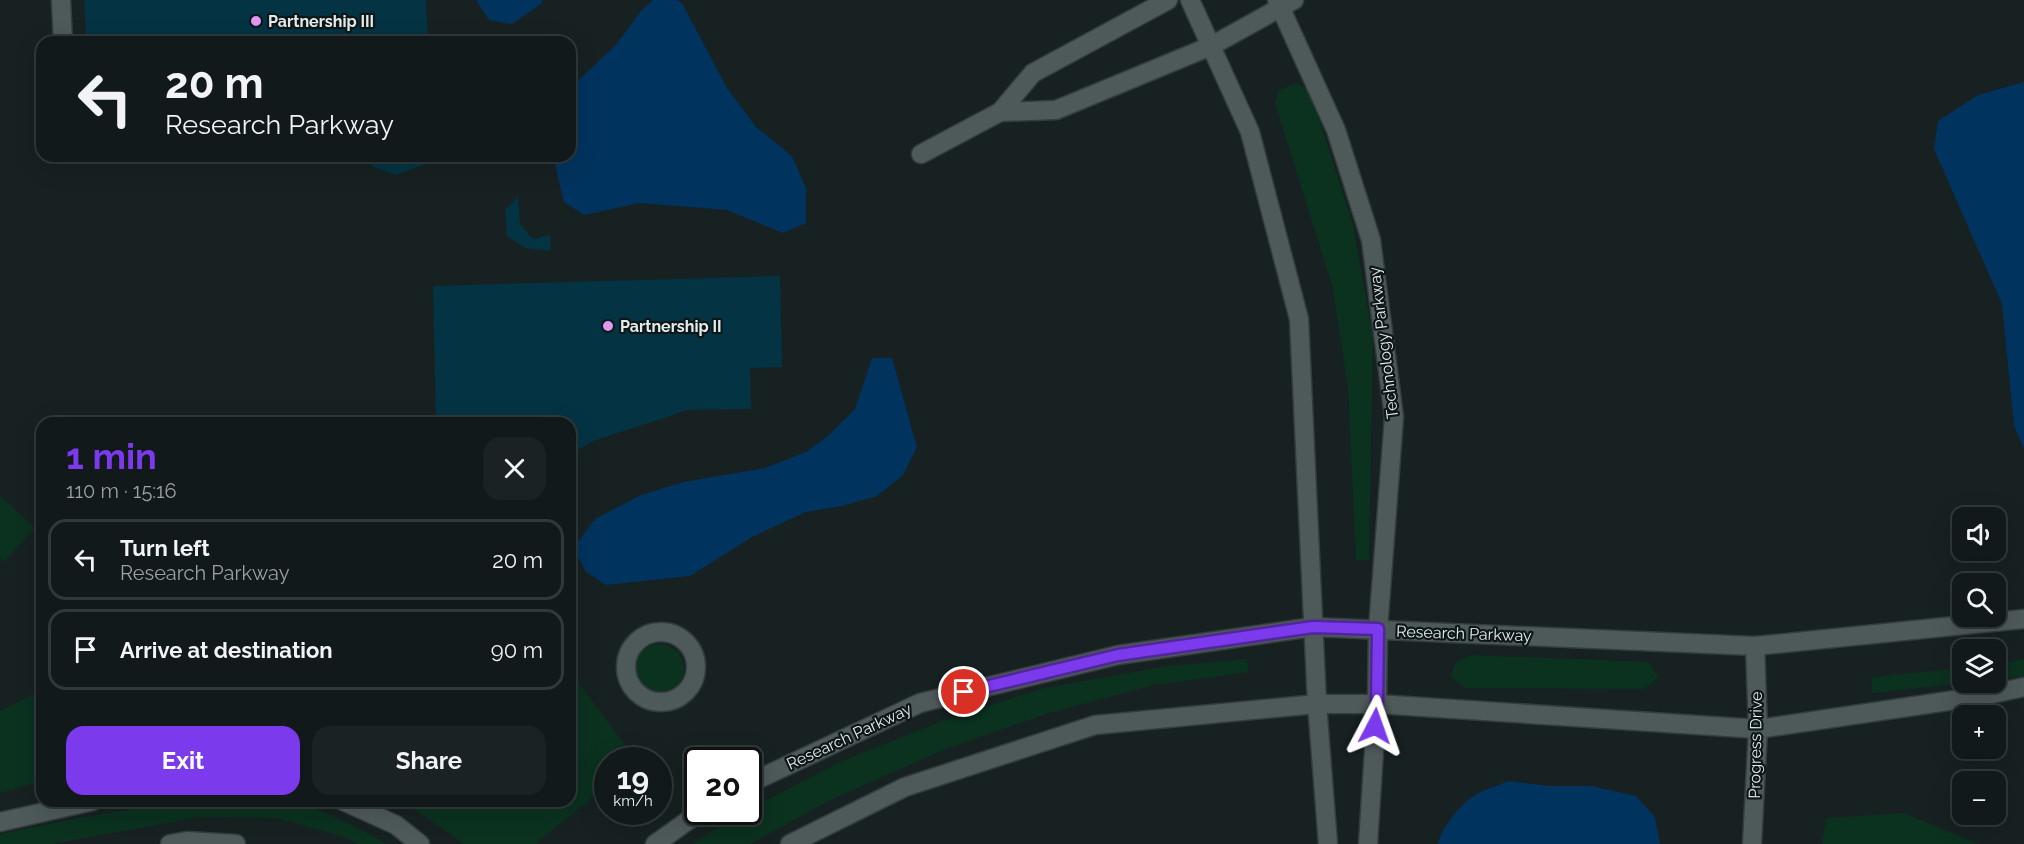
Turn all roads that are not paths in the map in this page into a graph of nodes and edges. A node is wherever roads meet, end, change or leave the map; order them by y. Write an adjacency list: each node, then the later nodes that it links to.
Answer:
1 (61, 0): 5 (street)
2 (1168, 0): 7 (street)
3 (1190, 0): 6 (street)
4 (1284, 2): 6 (street); 11 (street, Technology Parkway)
5 (63, 36)
6 (1211, 46): 7 (street); 10 (street)
7 (1000, 112): 8 (street)
8 (921, 154)
9 (2024, 619): 12 (street, Research Parkway)
10 (1313, 627): 11 (street, Research Parkway); 14 (street); 17 (street, Research Parkway)
11 (1378, 629): 12 (street, Research Parkway); 15 (street, Technology Parkway)
12 (1755, 646): 16 (street, Progress Drive)
13 (2024, 687): 16 (street)
14 (1317, 704): 15 (street); 26 (street); 27 (street)
15 (1377, 705): 16 (street); 28 (street, Technology Parkway)
16 (1758, 729): 29 (street, Progress Drive)
17 (762, 777)
18 (66, 807): 20 (street)
19 (356, 807): 24 (street)
20 (0, 822)
21 (684, 823): 25 (street)
22 (170, 844): 23 (street)
23 (236, 844)
24 (420, 844)
25 (655, 844)
26 (790, 844)
27 (1328, 844)
28 (1368, 844)
29 (1752, 844)

